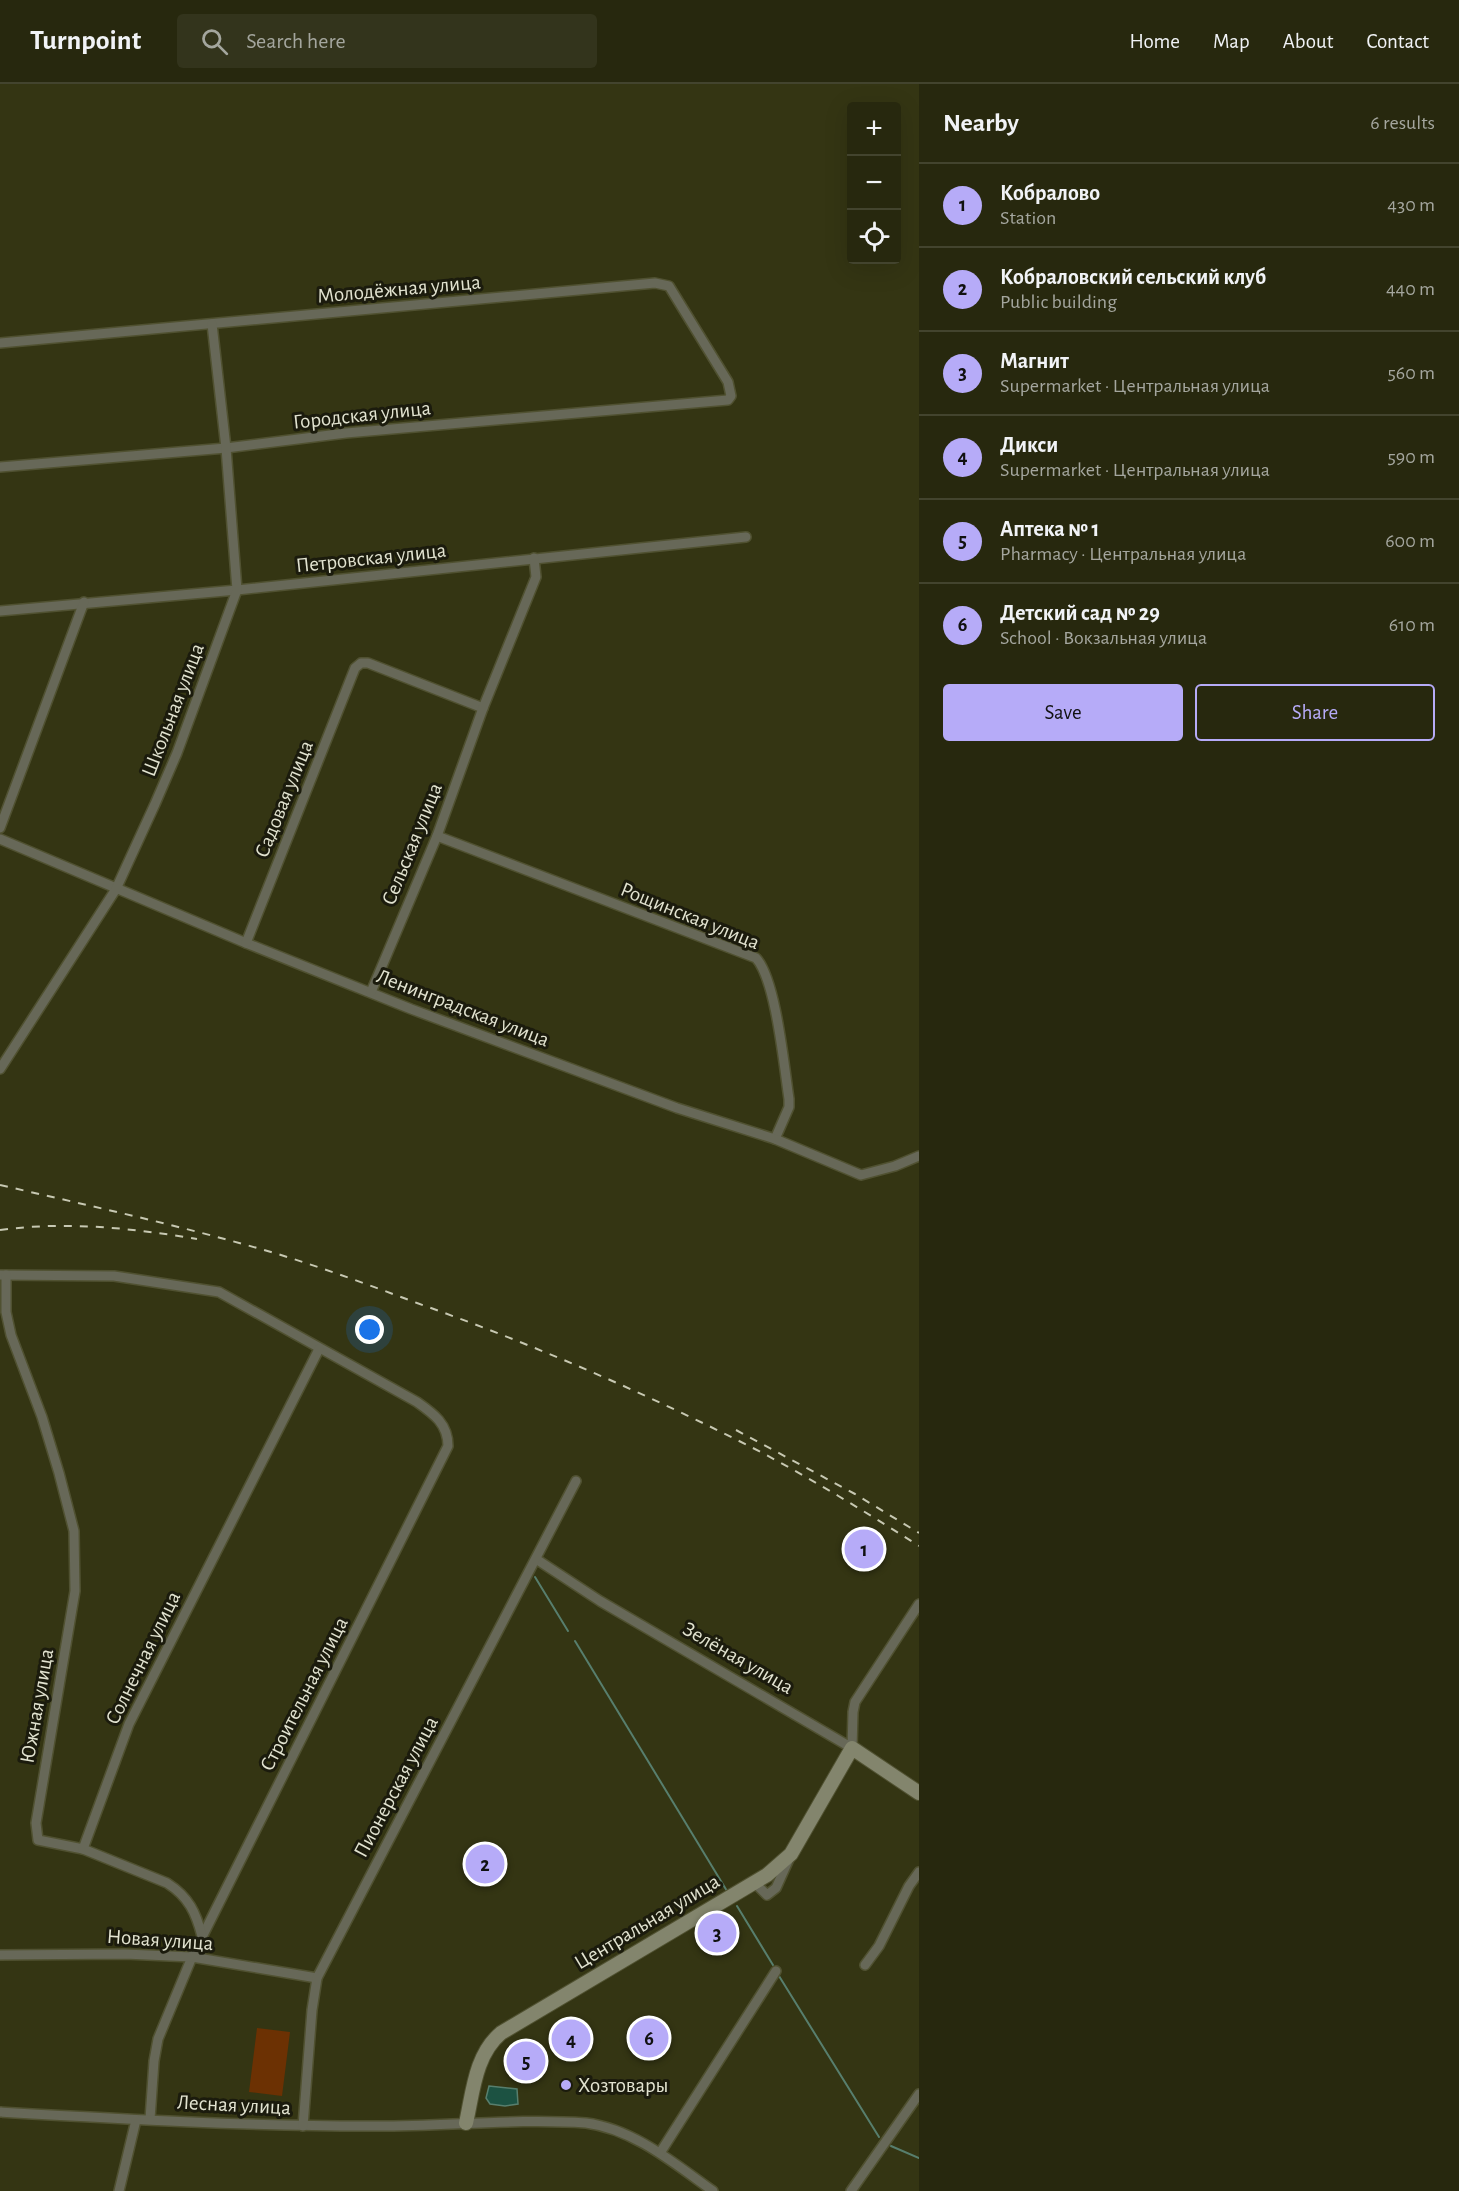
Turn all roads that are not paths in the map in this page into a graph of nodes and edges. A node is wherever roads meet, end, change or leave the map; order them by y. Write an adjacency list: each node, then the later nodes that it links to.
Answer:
1 (212, 324): 2 (street, Молодёжная улица); 3 (street, Молодёжная улица); 4 (street, Школьная улица)
2 (0, 343)
3 (728, 400): 4 (street, Городская улица)
4 (226, 448): 5 (street, Городская улица); 8 (street, Школьная улица)
5 (0, 467)
6 (746, 537): 7 (street, Петровская улица)
7 (534, 558): 8 (street, Петровская улица); 11 (street, Сельская улица)
8 (237, 590): 9 (street, Петровская улица); 15 (street, Школьная улица)
9 (84, 602): 10 (street, Петровская улица); 12 (street)
10 (0, 611)
11 (483, 708): 13 (street, Сельская улица); 16 (street, Садовая улица)
12 (0, 828)
13 (436, 836): 17 (street, Сельская улица); 19 (street, Рощинская улица)
14 (0, 839): 15 (street, Ленинградская улица)
15 (116, 889): 16 (street, Ленинградская улица); 18 (street, Школьная улица)
16 (246, 943): 17 (street, Ленинградская улица)
17 (371, 992): 19 (street, Ленинградская улица)
18 (0, 1069)
19 (775, 1139): 20 (street, Ленинградская улица)
20 (919, 1156)
21 (3, 1275): 22 (street, Строительная улица); 28 (street, Южная улица)
22 (319, 1349): 28 (street, Солнечная улица); 32 (street, Строительная улица)
23 (576, 1481): 24 (street, Пионерская улица)
24 (536, 1559): 26 (street, Зелёная улица); 37 (street, Пионерская улица)
25 (919, 1604): 26 (street)
26 (852, 1748): 27 (street, Зелёная улица); 29 (street, Центральная улица)
27 (919, 1793)
28 (83, 1849): 32 (street)
29 (791, 1854): 31 (street, Центральная улица); 31 (street)
30 (919, 1872): 35 (street)
31 (755, 1883): 42 (street, Центральная улица)
32 (202, 1936): 34 (street, Строительная улица)
33 (0, 1955): 34 (street, Новая улица)
34 (192, 1957): 37 (street, Новая улица); 40 (street, Строительная улица)
35 (865, 1965)
36 (776, 1971): 44 (street)
37 (317, 1978): 43 (street, Пионерская улица)
38 (919, 2094): 47 (street)
39 (0, 2112): 41 (street, Лесная улица)
40 (150, 2119): 41 (street, Лесная улица); 43 (street, Лесная улица)
41 (136, 2120): 45 (street)
42 (466, 2123): 43 (street, Лесная улица); 44 (street, Лесная улица)
43 (303, 2126)
44 (660, 2153): 46 (street, Лесная улица)
45 (119, 2191)
46 (713, 2191)
47 (851, 2191)

